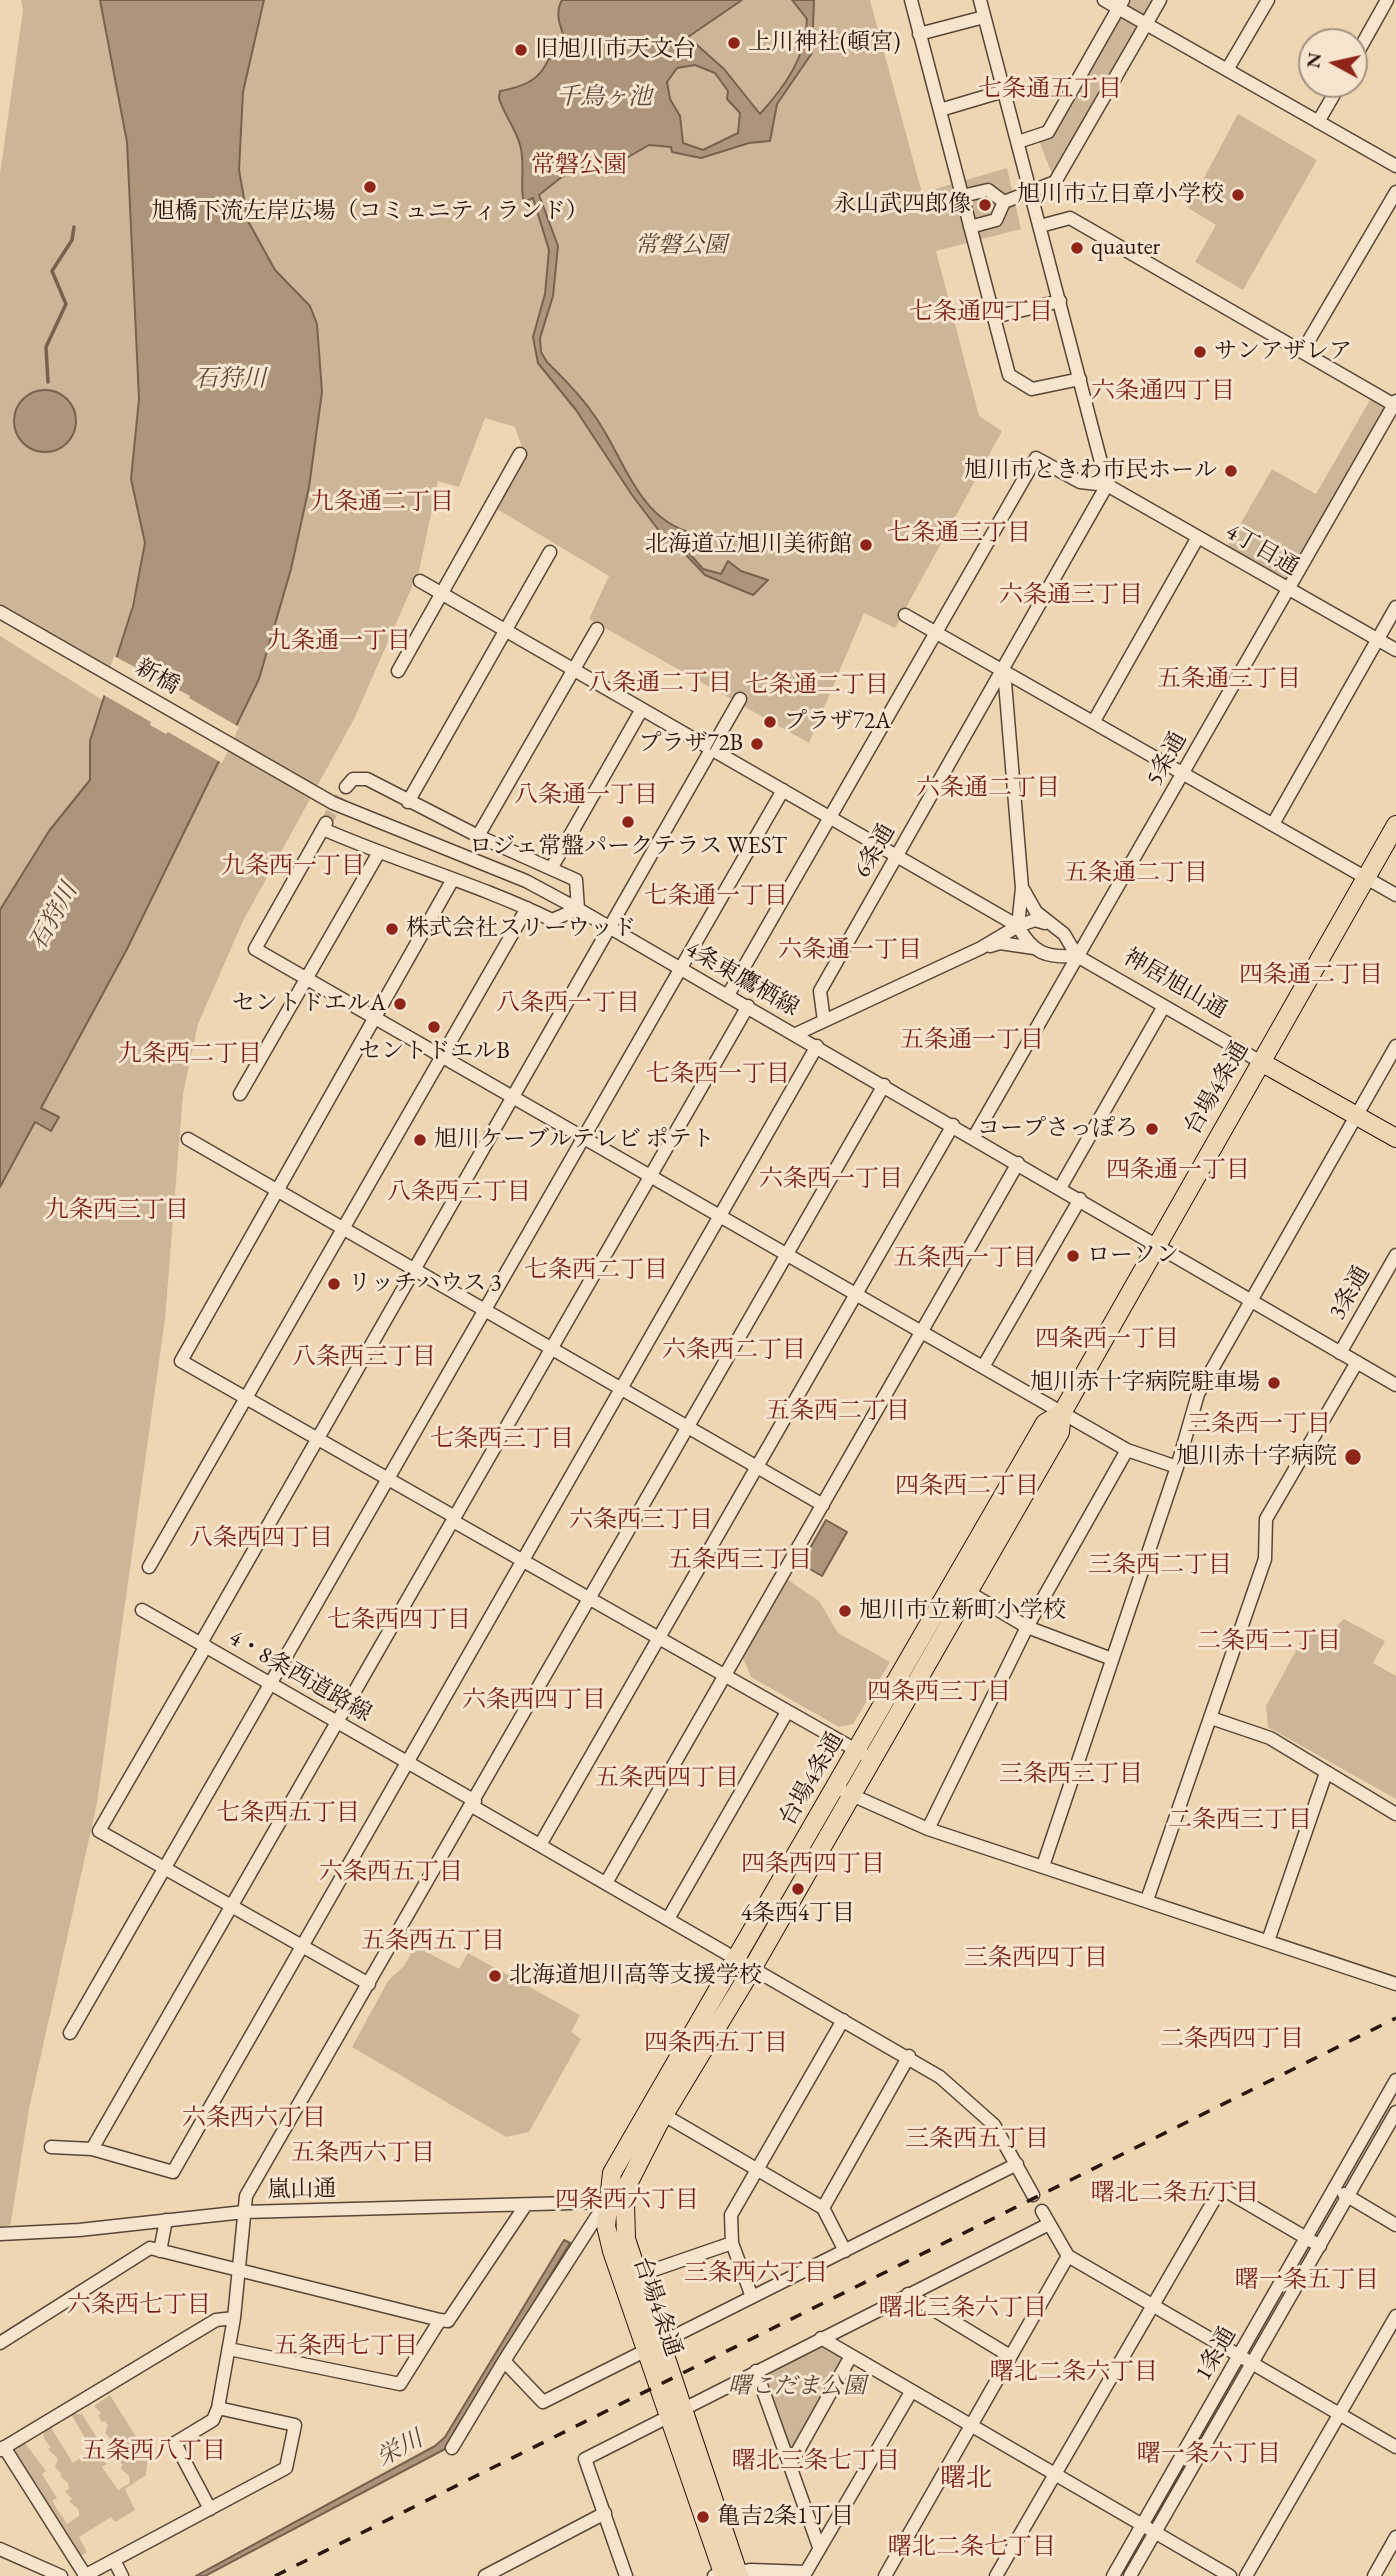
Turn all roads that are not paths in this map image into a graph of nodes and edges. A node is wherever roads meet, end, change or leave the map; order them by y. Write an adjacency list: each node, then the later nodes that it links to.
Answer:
1 (911, 0): 10 (street)
2 (980, 0): 8 (street)
3 (1104, 0): 7 (street)
4 (1160, 0): 9 (street)
5 (1268, 0): 12 (street)
6 (1387, 0): 11 (street)
7 (1121, 4): 9 (street); 17 (street)
8 (985, 17): 10 (street); 13 (street)
9 (1146, 24): 12 (street); 19 (street)
10 (919, 34): 15 (street)
11 (1368, 34)
12 (1227, 71): 16 (street)
13 (1004, 91): 15 (street); 17 (street)
14 (1331, 98): 16 (street)
15 (940, 110): 21 (street)
16 (1318, 122): 18 (street)
17 (1018, 142): 19 (street)
18 (1396, 166)
19 (1031, 192): 22 (street); 23 (street)
20 (1396, 192): 27 (street)
21 (962, 196): 22 (street); 24 (street)
22 (1004, 202): 24 (street)
23 (1040, 226): 25 (street); 27 (street)
24 (970, 227): 26 (street)
25 (1060, 301): 26 (street); 28 (street)
26 (994, 317): 28 (street)
27 (1302, 352): 29 (street)
28 (1080, 379): 31 (street)
29 (1395, 404): 35 (street, 5条通)
30 (520, 454): 36 (street)
31 (1107, 485): 32 (street, 4丁目通); 42 (street, 4丁目通); 46 (street)
32 (1198, 537): 35 (street, 4丁目通); 50 (street)
33 (550, 552): 41 (street)
34 (420, 581): 36 (street)
35 (1287, 588): 43 (street, 4丁目通); 52 (street, 5条通)
36 (440, 592): 41 (street); 47 (street)
37 (1396, 607): 43 (street)
38 (0, 612): 53 (street, 新橋)
39 (905, 615): 42 (street)
40 (597, 629): 45 (street)
41 (506, 630): 45 (street); 56 (street)
42 (936, 633): 46 (street); 57 (street)
43 (1377, 640): 44 (street, 4丁目通); 58 (street)
44 (1396, 650)
45 (574, 670): 49 (street); 60 (street)
46 (1004, 670): 50 (street); 62 (street, 6条通); 66 (street, 神居旭山通)
47 (398, 671)
48 (740, 699): 51 (street, 4・8条西道路線)
49 (642, 709): 51 (street); 63 (street)
50 (1094, 721): 52 (street)
51 (711, 749): 55 (street); 72 (street, 4・8条西道路線)
52 (1183, 773): 58 (street); 75 (street, 5条通)
53 (292, 779): 69 (street, 4条東鷹栖線)
54 (350, 783): 56 (street)
55 (783, 790): 57 (street); 76 (street)
56 (408, 802): 60 (street)
57 (831, 817): 62 (street); 78 (street)
58 (1273, 824): 64 (street)
59 (1396, 825): 64 (highway, 台場4条通)
60 (478, 836): 63 (street)
61 (378, 854): 65 (street); 77 (street); 77 (street)
62 (897, 855): 71 (street); 82 (street, 6条通)
63 (552, 867): 69 (street)
64 (1366, 877): 67 (street); 87 (highway, 台場4条通)
65 (453, 879): 68 (street); 81 (street)
66 (1022, 888): 70 (street, 神居旭山通); 71 (street, 神居旭山通)
67 (1396, 895)
68 (527, 908): 69 (street); 86 (street)
69 (578, 909): 72 (street, 4条東鷹栖線)
70 (1047, 923): 71 (street); 75 (street, 神居旭山通)
71 (1018, 926): 73 (street); 74 (street)
72 (610, 928): 76 (street, 4条東鷹栖線); 90 (street, 4・8条西道路線)
73 (981, 948): 74 (street, 神居旭山通); 82 (street)
74 (1034, 948): 75 (street, 神居旭山通)
75 (1077, 956): 80 (street, 神居旭山通); 93 (street, 5条通)
76 (681, 968): 78 (street, 4条東鷹栖線); 94 (street)
77 (305, 978): 81 (street); 89 (street)
78 (728, 995): 79 (street, 4条東鷹栖線)
79 (748, 1006): 83 (street, 4条東鷹栖線); 98 (street)
80 (1164, 1006): 87 (street, 神居旭山通); 99 (street)
81 (374, 1018): 86 (street); 100 (street)
82 (824, 1021): 83 (street)
83 (796, 1034): 84 (street, 4条東鷹栖線)
84 (817, 1046): 88 (street, 4条東鷹栖線); 102 (street)
85 (1396, 1046): 91 (street)
86 (442, 1057): 90 (street); 103 (street)
87 (1261, 1062): 91 (highway, 神居旭山通); 104 (highway, 台場4条通)
88 (884, 1085): 92 (street, 4条東鷹栖線); 105 (street)
89 (240, 1094)
90 (513, 1097): 94 (street); 107 (street, 4・8条西道路線)
91 (1356, 1116): 95 (highway, 神居旭山通); 109 (street)
92 (953, 1125): 93 (street, 4条東鷹栖線); 108 (street)
93 (974, 1137): 97 (street, 4条東鷹栖線)
94 (583, 1138): 98 (street); 110 (street)
95 (1396, 1138)
96 (188, 1139): 100 (street)
97 (1018, 1163): 99 (street, 4条東鷹栖線); 111 (street)
98 (651, 1177): 102 (street); 112 (street)
99 (1060, 1188): 101 (street, 4条東鷹栖線)
100 (278, 1191): 103 (street); 118 (street)
101 (1080, 1199): 104 (street, 4条東鷹栖線); 115 (street)
102 (719, 1216): 105 (street); 117 (street)
103 (344, 1229): 107 (street); 118 (street)
104 (1157, 1244): 109 (street, 4条東鷹栖線); 119 (highway, 台場4条通)
105 (787, 1255): 108 (street); 120 (street)
106 (1396, 1255): 113 (street, 3条通)
107 (415, 1270): 110 (street); 121 (street, 4・8条西道路線)
108 (856, 1295): 111 (street); 123 (street)
109 (1250, 1302): 113 (street, 4条東鷹栖線); 124 (street)
110 (484, 1310): 112 (street); 125 (street)
111 (922, 1333): 115 (street); 126 (street)
112 (552, 1349): 117 (street); 127 (street)
113 (1340, 1353): 114 (street, 4条東鷹栖線)
114 (1357, 1362): 116 (street, 4条東鷹栖線); 140 (street)
115 (983, 1367): 119 (street)
116 (1396, 1385)
117 (621, 1388): 120 (street); 128 (street)
118 (246, 1399): 121 (street); 129 (street)
119 (1062, 1412): 122 (street); 130 (highway, 台場4条通)
120 (689, 1427): 123 (street); 131 (street)
121 (318, 1438): 125 (street); 135 (street, 4・8条西道路線)
122 (1127, 1450): 124 (street); 133 (street)
123 (758, 1467): 126 (street); 134 (street)
124 (1177, 1468): 136 (street)
125 (387, 1479): 127 (street); 138 (street)
126 (823, 1505): 137 (street)
127 (454, 1519): 128 (street); 141 (street)
128 (523, 1560): 131 (street); 143 (street)
129 (149, 1567)
130 (960, 1588): 133 (street); 142 (highway, 台場4条通)
131 (590, 1599): 134 (street); 146 (street)
132 (142, 1610): 135 (street)
133 (1027, 1627): 136 (street); 148 (street)
134 (657, 1639): 137 (street); 149 (street)
135 (203, 1645): 138 (street, 4・8条西道路線); 151 (street)
136 (1112, 1659): 150 (street)
137 (724, 1677): 139 (street); 152 (street)
138 (270, 1683): 141 (street, 4・8条西道路線); 151 (street)
139 (787, 1712): 142 (street); 155 (street)
140 (1211, 1718): 144 (street); 153 (street)
141 (337, 1722): 143 (street, 4・8条西道路線); 154 (street)
142 (864, 1755): 145 (highway, 台場4条通)
143 (407, 1762): 146 (street, 4・8条西道路線); 157 (street)
144 (1326, 1773): 147 (street); 156 (street)
145 (843, 1791): 148 (street); 158 (highway, 台場4条通); 159 (highway, 台場4条通)
146 (473, 1804): 149 (street, 4・8条西道路線); 160 (street)
147 (1396, 1814)
148 (928, 1829): 150 (street)
149 (540, 1845): 152 (street, 4・8条西道路線)
150 (1042, 1866): 153 (street)
151 (164, 1868): 154 (street); 163 (street)
152 (606, 1883): 155 (street, 4・8条西道路線)
153 (1147, 1900): 156 (street)
154 (232, 1905): 157 (street); 169 (street)
155 (668, 1919): 158 (street, 4・8条西道路線)
156 (1268, 1941): 161 (street)
157 (302, 1945): 160 (street); 169 (street)
158 (737, 1959): 159 (street, 4・8条西道路線); 175 (highway, 台場4条通)
159 (752, 1969): 162 (street, 4・8条西道路線); 167 (highway, 台場4条通)
160 (369, 1984): 179 (street)
161 (1396, 1984)
162 (843, 2020): 164 (street, 4・8条西道路線); 171 (street)
163 (70, 2033)
164 (909, 2056): 170 (street, 4・8条西道路線); 177 (street)
165 (1396, 2080): 172 (street, 1条通)
166 (1396, 2112): 174 (street, 1条通)
167 (662, 2119): 171 (street); 175 (highway); 185 (highway, 台場4条通)
168 (51, 2147): 169 (street)
169 (92, 2149)
170 (1017, 2164): 173 (street, 4・8条西道路線); 189 (street)
171 (757, 2167): 177 (street); 186 (street)
172 (1334, 2189): 174 (street); 184 (street, 1条通)
173 (1033, 2195)
174 (1348, 2196): 182 (street); 187 (street, 1条通)
175 (607, 2202): 176 (street, 嵐山通); 185 (highway); 203 (highway, 台場4条通); 207 (street)
176 (525, 2206): 179 (street, 嵐山通); 198 (street)
177 (823, 2208): 189 (street)
178 (1042, 2211): 181 (street)
179 (244, 2212): 180 (street, 嵐山通); 191 (street)
180 (166, 2220): 183 (street, 嵐山通); 188 (street)
181 (1049, 2224): 190 (street); 193 (street)
182 (1396, 2225)
183 (0, 2234)
184 (1306, 2238): 187 (street); 195 (street); 206 (street, 1条通)
185 (626, 2239): 192 (highway, 台場4条通)
186 (733, 2243): 192 (street); 194 (street)
187 (1320, 2246): 208 (street, 1条通)
188 (160, 2251): 191 (street); 201 (street)
189 (845, 2251): 194 (street)
190 (1068, 2256): 195 (street); 205 (street)
191 (239, 2270): 197 (street); 198 (street)
192 (639, 2275): 200 (highway, 台場4条通)
193 (908, 2294): 199 (street); 205 (street)
194 (752, 2297): 200 (street)
195 (1150, 2307): 206 (street); 220 (street)
196 (1396, 2316): 214 (street)
197 (234, 2318): 202 (street); 218 (street)
198 (440, 2320): 202 (street)
199 (821, 2338): 204 (street); 209 (street)
200 (662, 2342): 203 (street); 211 (highway, 台場4条通)
201 (0, 2343)
202 (229, 2349): 212 (street)
203 (645, 2350): 207 (street); 213 (highway, 台場4条通)
204 (851, 2356): 210 (street); 219 (street)
205 (1010, 2356): 215 (street)
206 (1239, 2356): 208 (street); 223 (street, 1条通)
207 (504, 2361): 216 (street)
208 (1253, 2364): 214 (street); 224 (street, 1条通)
209 (756, 2371): 211 (street); 219 (street)
210 (911, 2392): 215 (street); 226 (street)
211 (684, 2407): 213 (street); 229 (highway, 台場4条通)
212 (218, 2408): 221 (street); 221 (street)
213 (668, 2415): 222 (street); 229 (highway, 台場4条通)
214 (1339, 2415): 217 (street); 241 (street)
215 (972, 2426): 220 (street); 236 (street)
216 (452, 2448)
217 (1396, 2448)
218 (2, 2449): 232 (street)
219 (790, 2465): 226 (street)
220 (1055, 2473): 223 (street); 237 (street)
221 (210, 2509): 228 (street)
222 (605, 2513): 234 (street); 235 (street)
223 (1142, 2524): 224 (street); 238 (street, 1条通)
224 (1155, 2532): 239 (street, 1条通); 240 (street)
225 (1396, 2537): 242 (street)
226 (820, 2547): 230 (street)
227 (0, 2549): 231 (street)
228 (114, 2560): 232 (street); 233 (street)
229 (727, 2574): 230 (street)
230 (809, 2574)
231 (61, 2576)
232 (84, 2576)
233 (122, 2576)
234 (485, 2576)
235 (626, 2576)
236 (885, 2576)
237 (996, 2576)
238 (1113, 2576)
239 (1130, 2576)
240 (1230, 2576)
241 (1246, 2576)
242 (1374, 2576)

